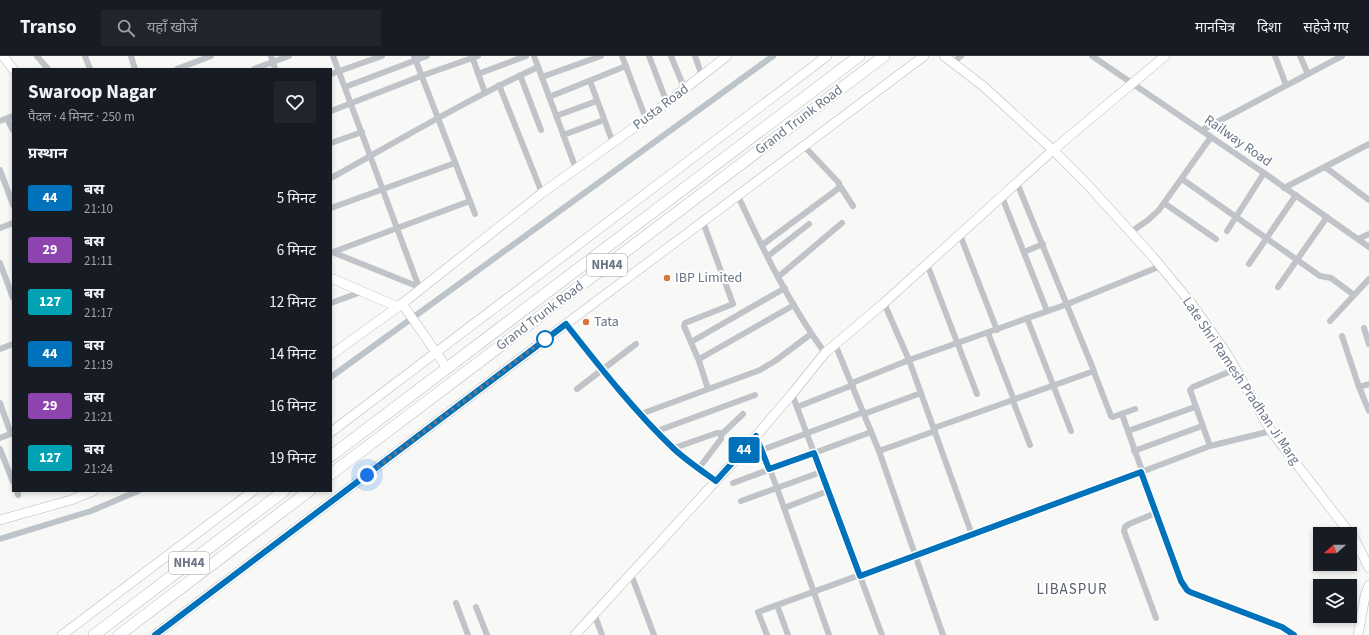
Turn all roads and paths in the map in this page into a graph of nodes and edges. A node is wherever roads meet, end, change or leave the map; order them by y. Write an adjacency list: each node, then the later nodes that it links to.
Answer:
1 (37, 56): 36 (street)
2 (85, 56): 37 (street)
3 (131, 56): 38 (street)
4 (211, 56): 39 (street)
5 (289, 56): 31 (street)
6 (333, 56): 41 (street)
7 (382, 56): 41 (street)
8 (428, 56): 29 (street)
9 (526, 56): 43 (street)
10 (535, 56): 34 (street)
11 (601, 56): 48 (street)
12 (622, 56): 33 (street)
13 (649, 56): 58 (street)
14 (671, 56): 54 (street)
15 (694, 56): 47 (street)
16 (827, 56): 158 (main road)
17 (859, 56): 163 (highway, Grand Trunk Road / NH44)
18 (884, 56): 213 (highway, Grand Trunk Road / NH44)
19 (924, 56): 75 (main road)
20 (944, 56): 32 (main road, Late Shri Ramesh Pradhan Ji Marg)
21 (961, 56): 32 (street)
22 (1092, 56): 50 (street, Railway Road)
23 (1165, 56): 50 (main road)
24 (1275, 56): 52 (street)
25 (1300, 56): 44 (street)
26 (1342, 56): 44 (street)
27 (6, 57): 35 (main road)
28 (474, 57): 43 (street); 46 (street)
29 (415, 58): 46 (street); 53 (street)
30 (722, 58): 47 (main road, Pusta Road)
31 (272, 59): 40 (street)
32 (952, 63): 76 (main road, Late Shri Ramesh Pradhan Ji Marg)
33 (626, 66): 49 (street); 64 (street)
34 (538, 67): 45 (street); 48 (street)
35 (12, 68)
36 (47, 68)
37 (90, 68)
38 (135, 68)
39 (179, 68)
40 (256, 68)
41 (339, 71): 42 (street); 53 (street)
42 (332, 74)
43 (478, 74): 55 (street)
44 (1308, 74): 52 (street)
45 (520, 75): 51 (street); 67 (street)
46 (421, 76): 59 (street); 63 (street)
47 (702, 76): 54 (main road, Pusta Road)
48 (542, 77): 56 (street)
49 (590, 80): 56 (street); 57 (street)
50 (1133, 83): 68 (street, Railway Road); 76 (main road)
51 (499, 85): 55 (street); 90 (street)
52 (1286, 85): 68 (street)
53 (345, 87): 59 (street)
54 (685, 90): 58 (main road, Pusta Road)
55 (485, 93): 63 (street)
56 (549, 97): 61 (street)
57 (597, 101): 61 (street); 65 (street)
58 (667, 103): 64 (main road, Pusta Road)
59 (351, 104): 60 (street); 69 (street)
60 (332, 111)
61 (556, 116): 70 (street)
62 (10, 117): 66 (street)
63 (439, 117): 77 (street); 78 (street)
64 (646, 119): 73 (main road, Pusta Road)
65 (604, 120): 70 (street); 73 (street)
66 (0, 121)
67 (541, 130)
68 (1202, 130): 71 (street, Railway Road)
69 (362, 132): 72 (street); 77 (street)
70 (563, 135): 80 (street)
71 (1211, 137): 82 (street, Railway Road); 84 (street)
72 (332, 143)
73 (613, 143): 80 (main road, Pusta Road)
74 (1369, 144): 79 (street)
75 (804, 146): 86 (street); 92 (main road)
76 (1053, 150): 85 (main road); 111 (main road, Late Shri Ramesh Pradhan Ji Marg)
77 (370, 156): 83 (street); 88 (street)
78 (455, 163): 88 (street); 96 (street)
79 (1325, 167): 87 (street); 93 (street)
80 (576, 169): 90 (main road, Pusta Road)
81 (0, 170): 97 (street)
82 (1264, 173): 87 (street, Railway Road); 102 (street)
83 (332, 177)
84 (1182, 179): 98 (street); 102 (street)
85 (1017, 183): 94 (main road); 117 (street)
86 (840, 186): 99 (street); 118 (street)
87 (1284, 188): 91 (street, Railway Road)
88 (383, 189): 100 (street); 109 (street)
89 (1369, 192): 93 (street)
90 (542, 193): 132 (main road, Pusta Road)
91 (1296, 195): 103 (street, Railway Road); 114 (street)
92 (738, 196): 104 (main road); 118 (street)
93 (1362, 196): 95 (street)
94 (1002, 197): 113 (main road); 121 (street)
95 (1369, 200)
96 (470, 201): 101 (street); 109 (street)
97 (12, 203)
98 (1164, 203): 111 (street); 115 (street)
99 (853, 206)
100 (332, 208)
101 (475, 214)
102 (1236, 216): 110 (street); 114 (street)
103 (1327, 217): 116 (street, Railway Road); 123 (street)
104 (703, 222): 145 (main road); 151 (street)
105 (12, 223): 108 (street)
106 (842, 223): 128 (street)
107 (808, 224): 122 (street)
108 (0, 228)
109 (398, 228): 120 (street); 132 (street)
110 (1227, 230)
111 (1131, 232): 127 (main road, Late Shri Ramesh Pradhan Ji Marg)
112 (1369, 234): 116 (street)
113 (960, 235): 125 (main road); 147 (street)
114 (1266, 238): 123 (street); 126 (street)
115 (1216, 239)
116 (1358, 239): 119 (street, Railway Road)
117 (1043, 244): 121 (street); 139 (street)
118 (762, 246): 122 (street)
119 (1369, 247)
120 (332, 252): 132 (street)
121 (1024, 252): 142 (street)
122 (768, 256): 128 (street)
123 (1297, 259): 131 (street); 136 (street)
124 (0, 263): 135 (street)
125 (927, 264): 137 (main road); 155 (street)
126 (1249, 264)
127 (1161, 266): 139 (street); 164 (main road, Late Shri Ramesh Pradhan Ji Marg)
128 (778, 277): 133 (street)
129 (332, 278): 134 (main road)
130 (1369, 279): 136 (street)
131 (1278, 286)
132 (420, 288): 141 (main road, Pusta Road)
133 (785, 288): 140 (street); 151 (street)
134 (361, 292): 138 (street); 141 (main road)
135 (12, 295)
136 (1354, 295): 144 (street)
137 (884, 303): 154 (main road); 161 (street)
138 (332, 304)
139 (1067, 304): 142 (street); 166 (street)
140 (794, 305): 149 (street); 162 (street)
141 (402, 308): 158 (main road); 159 (main road, Pusta Road)
142 (1048, 311): 143 (street)
143 (1027, 318): 147 (street); 169 (street)
144 (1330, 321)
145 (566, 324): 165 (street); 242 (main road)
146 (1364, 328): 156 (street)
147 (997, 330): 148 (street)
148 (988, 333): 155 (street); 177 (street)
149 (811, 334): 160 (street); 172 (street)
150 (1342, 336): 170 (street)
151 (691, 342): 162 (street)
152 (12, 344): 157 (street)
153 (636, 344): 165 (street)
154 (836, 344): 160 (main road); 167 (street)
155 (958, 344): 161 (street); 175 (street)
156 (1369, 344)
157 (0, 348)
158 (436, 352): 163 (main road); 189 (main road)
159 (332, 354)
160 (825, 354): 174 (main road)
161 (909, 360): 167 (street); 173 (street)
162 (699, 361): 172 (street)
163 (447, 368): 208 (highway, Grand Trunk Road / NH44)
164 (1236, 369): 180 (street); 193 (main road, Late Shri Ramesh Pradhan Ji Marg)
165 (602, 370): 171 (street); 184 (street)
166 (1094, 372): 169 (street); 181 (street)
167 (853, 384): 179 (street); 183 (street)
168 (1369, 384): 170 (street)
169 (1053, 386): 177 (street); 191 (street)
170 (1360, 387): 182 (street)
171 (577, 389)
172 (708, 389): 184 (street)
173 (921, 393): 183 (street); 188 (street)
174 (792, 394): 179 (street); 198 (main road)
175 (977, 394)
176 (755, 395): 190 (street)
177 (1013, 400): 188 (street); 200 (street)
178 (0, 403): 195 (street)
179 (797, 407): 197 (street)
180 (1195, 407): 187 (street); 192 (street)
181 (1135, 409)
182 (1369, 411)
183 (864, 413): 194 (street); 197 (street)
184 (641, 414): 190 (street)
185 (743, 414): 196 (street)
186 (1122, 417): 192 (street)
187 (1202, 426): 201 (street); 206 (street)
188 (934, 429): 205 (street); 227 (street)
189 (332, 431)
190 (657, 431): 202 (street)
191 (1071, 431)
192 (1128, 431): 206 (street)
193 (1271, 431): 201 (street); 229 (main road, Late Shri Ramesh Pradhan Ji Marg)
194 (871, 432): 205 (street); 207 (street)
195 (12, 434): 199 (street)
196 (722, 434): 202 (street); 209 (street)
197 (807, 434): 204 (street); 207 (street)
198 (756, 436): 204 (street); 215 (main road)
199 (0, 438)
200 (1030, 445)
201 (1210, 446): 212 (street)
202 (674, 448): 209 (street)
203 (0, 449): 214 (street)
204 (762, 450): 210 (street)
205 (879, 451): 228 (street)
206 (1134, 451): 212 (street)
207 (814, 453): 210 (street); 211 (street)
208 (332, 455)
209 (699, 468): 215 (street)
210 (769, 469): 216 (street); 217 (street)
211 (821, 472): 217 (street); 218 (street)
212 (1141, 472): 225 (street); 227 (street)
213 (332, 473)
214 (12, 479)
215 (716, 481): 230 (main road)
216 (733, 483)
217 (777, 488): 223 (street); 224 (street)
218 (828, 491): 224 (street); 231 (street)
219 (89, 492): 226 (main road)
220 (252, 492): 239 (main road)
221 (283, 492): 240 (highway, NH44)
222 (308, 492): 241 (highway, NH44)
223 (741, 501)
224 (784, 508): 233 (street)
225 (1156, 513): 238 (street); 253 (street)
226 (0, 520)
227 (972, 535): 228 (street)
228 (916, 555): 231 (street); 252 (street)
229 (1369, 568)
230 (631, 574): 237 (main road); 247 (street)
231 (860, 576): 233 (street); 251 (street)
232 (1369, 585): 254 (main road)
233 (814, 593): 235 (street); 250 (street)
234 (456, 603): 243 (street)
235 (777, 605): 248 (street); 249 (street)
236 (476, 607): 244 (street)
237 (594, 613): 245 (main road); 246 (street)
238 (1156, 618)
239 (62, 635)
240 (94, 635)
241 (119, 635)
242 (155, 635)
243 (468, 635)
244 (486, 635)
245 (575, 635)
246 (602, 635)
247 (654, 635)
248 (767, 635)
249 (788, 635)
250 (829, 635)
251 (882, 635)
252 (943, 635)
253 (1294, 635)
254 (1358, 635)

